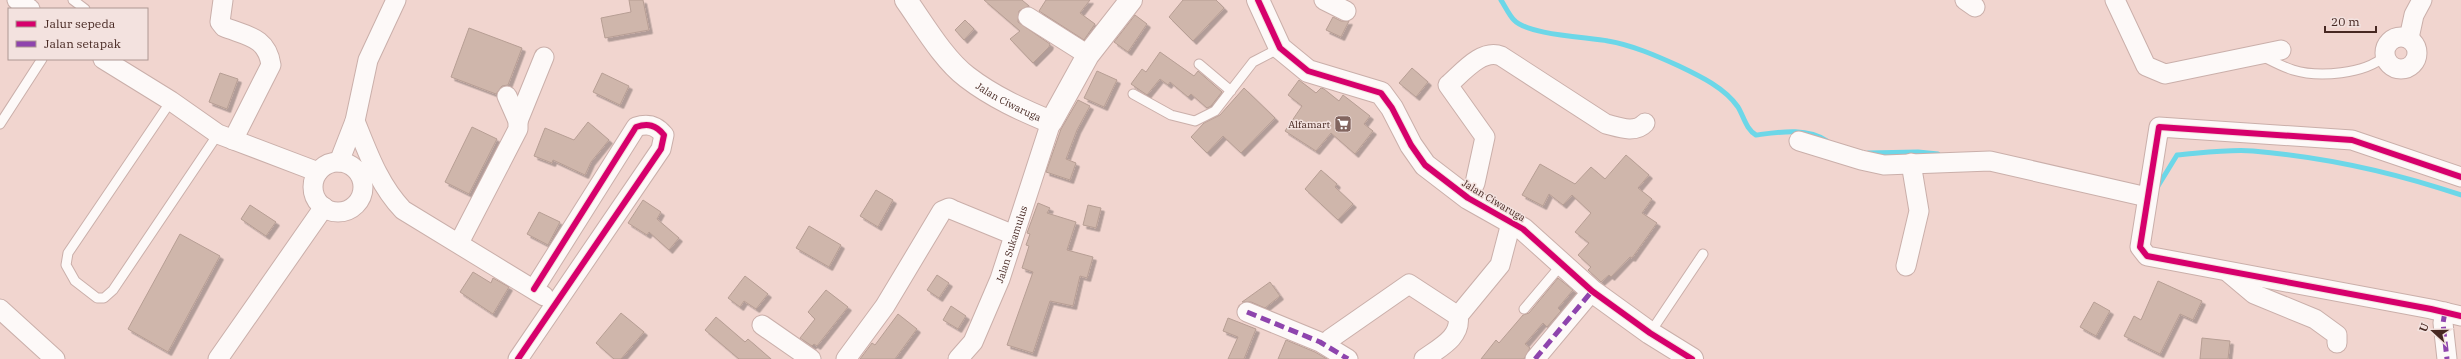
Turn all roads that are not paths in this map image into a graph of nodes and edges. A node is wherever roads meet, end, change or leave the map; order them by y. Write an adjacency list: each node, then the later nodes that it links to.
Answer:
1 (17, 0): 11 (street)
2 (73, 0): 12 (lane)
3 (223, 0): 34 (street)
4 (906, 0): 31 (street, Jalan Ciwaruga)
5 (1131, 0): 18 (street, Jalan Ciwaruga)
6 (1258, 0): 16 (street, Jalan Ciwaruga)
7 (1324, 0): 13 (street)
8 (2115, 0): 19 (street)
9 (2422, 0): 15 (street)
10 (390, 2): 29 (street)
11 (29, 8)
12 (84, 8)
13 (1346, 11)
14 (1028, 17): 18 (street)
15 (2410, 38): 20 (street); 20 (street)
16 (1280, 48): 25 (lane); 41 (street, Jalan Ciwaruga)
17 (2281, 50): 19 (street)
18 (1088, 55): 31 (street, Jalan Ciwaruga)
19 (2260, 55): 20 (lane)
20 (2385, 56)
21 (544, 57): 30 (street)
22 (41, 60): 33 (lane)
23 (105, 60): 28 (street)
24 (1199, 64): 25 (lane)
25 (1231, 91): 26 (lane)
26 (1133, 94)
27 (507, 96): 30 (street)
28 (171, 101): 34 (street); 34 (lane)
29 (356, 121): 36 (street); 45 (street)
30 (518, 121): 45 (street)
31 (1051, 122): 44 (street, Jalan Sukamulus)
32 (1645, 123): 41 (street)
33 (0, 124)
34 (225, 137): 38 (street)
35 (1799, 141): 37 (street)
36 (339, 162): 38 (street); 42 (street)
37 (1911, 163): 40 (street); 48 (street)
38 (318, 172): 42 (street)
39 (2461, 177): 40 (street)
40 (2147, 197): 49 (street)
41 (1468, 198): 43 (street, Jalan Ciwaruga)
42 (324, 207): 63 (street)
43 (1511, 223): 47 (street, Jalan Ciwaruga); 57 (street)
44 (1014, 235): 66 (street); 67 (street, Jalan Sukamulus)
45 (459, 243): 50 (street)
46 (1702, 254): 59 (lane)
47 (1562, 264): 51 (street, Jalan Ciwaruga); 54 (lane)
48 (1906, 266)
49 (2228, 272): 56 (street); 61 (street)
50 (534, 289): 52 (street); 52 (street)
51 (1592, 291): 59 (street, Jalan Ciwaruga); 70 (street)
52 (556, 304): 64 (street)
53 (0, 309): 62 (street)
54 (1524, 309)
55 (1247, 312): 68 (street)
56 (2453, 314): 72 (street)
57 (1458, 316): 60 (street); 69 (street)
58 (762, 325): 65 (street)
59 (1650, 333): 71 (street, Jalan Ciwaruga)
60 (1330, 339)
61 (2337, 343)
62 (55, 359)
63 (218, 359)
64 (518, 359)
65 (811, 359)
66 (846, 359)
67 (958, 359)
68 (1348, 359)
69 (1424, 359)
70 (1535, 359)
71 (1692, 359)
72 (2447, 359)

